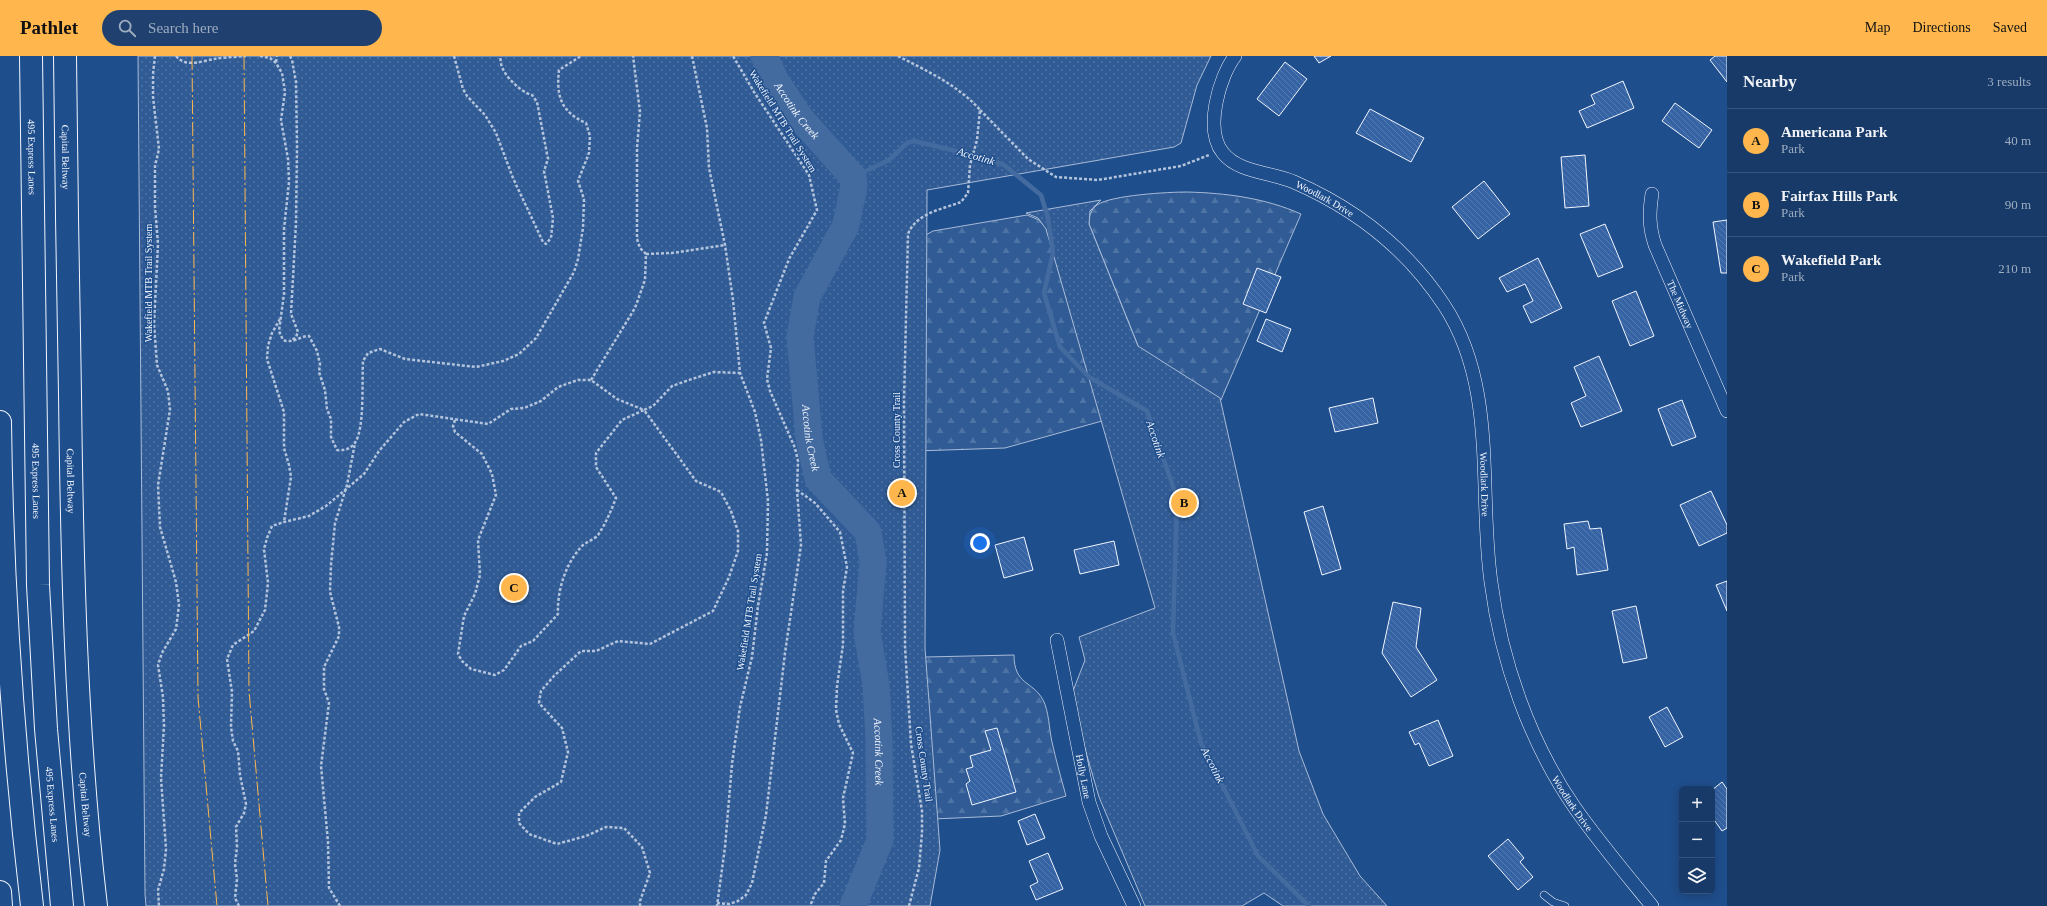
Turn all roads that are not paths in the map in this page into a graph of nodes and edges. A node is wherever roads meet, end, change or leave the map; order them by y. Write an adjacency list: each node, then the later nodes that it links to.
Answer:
1 (31, 56): 13 (highway, 495 Express Lanes)
2 (65, 56): 8 (highway, Capital Beltway)
3 (1235, 56): 18 (street, Woodlark Drive)
4 (1652, 194): 5 (street, The Midway)
5 (1727, 411)
6 (0, 422): 12 (highway)
7 (1057, 640): 16 (street, Holly Lane)
8 (86, 812): 14 (highway, Capital Beltway); 15 (highway)
9 (0, 892): 11 (highway)
10 (1544, 895): 17 (lane)
11 (2, 906)
12 (32, 906)
13 (62, 906)
14 (96, 906)
15 (106, 906)
16 (1134, 906)
17 (1565, 906)
18 (1652, 906)

